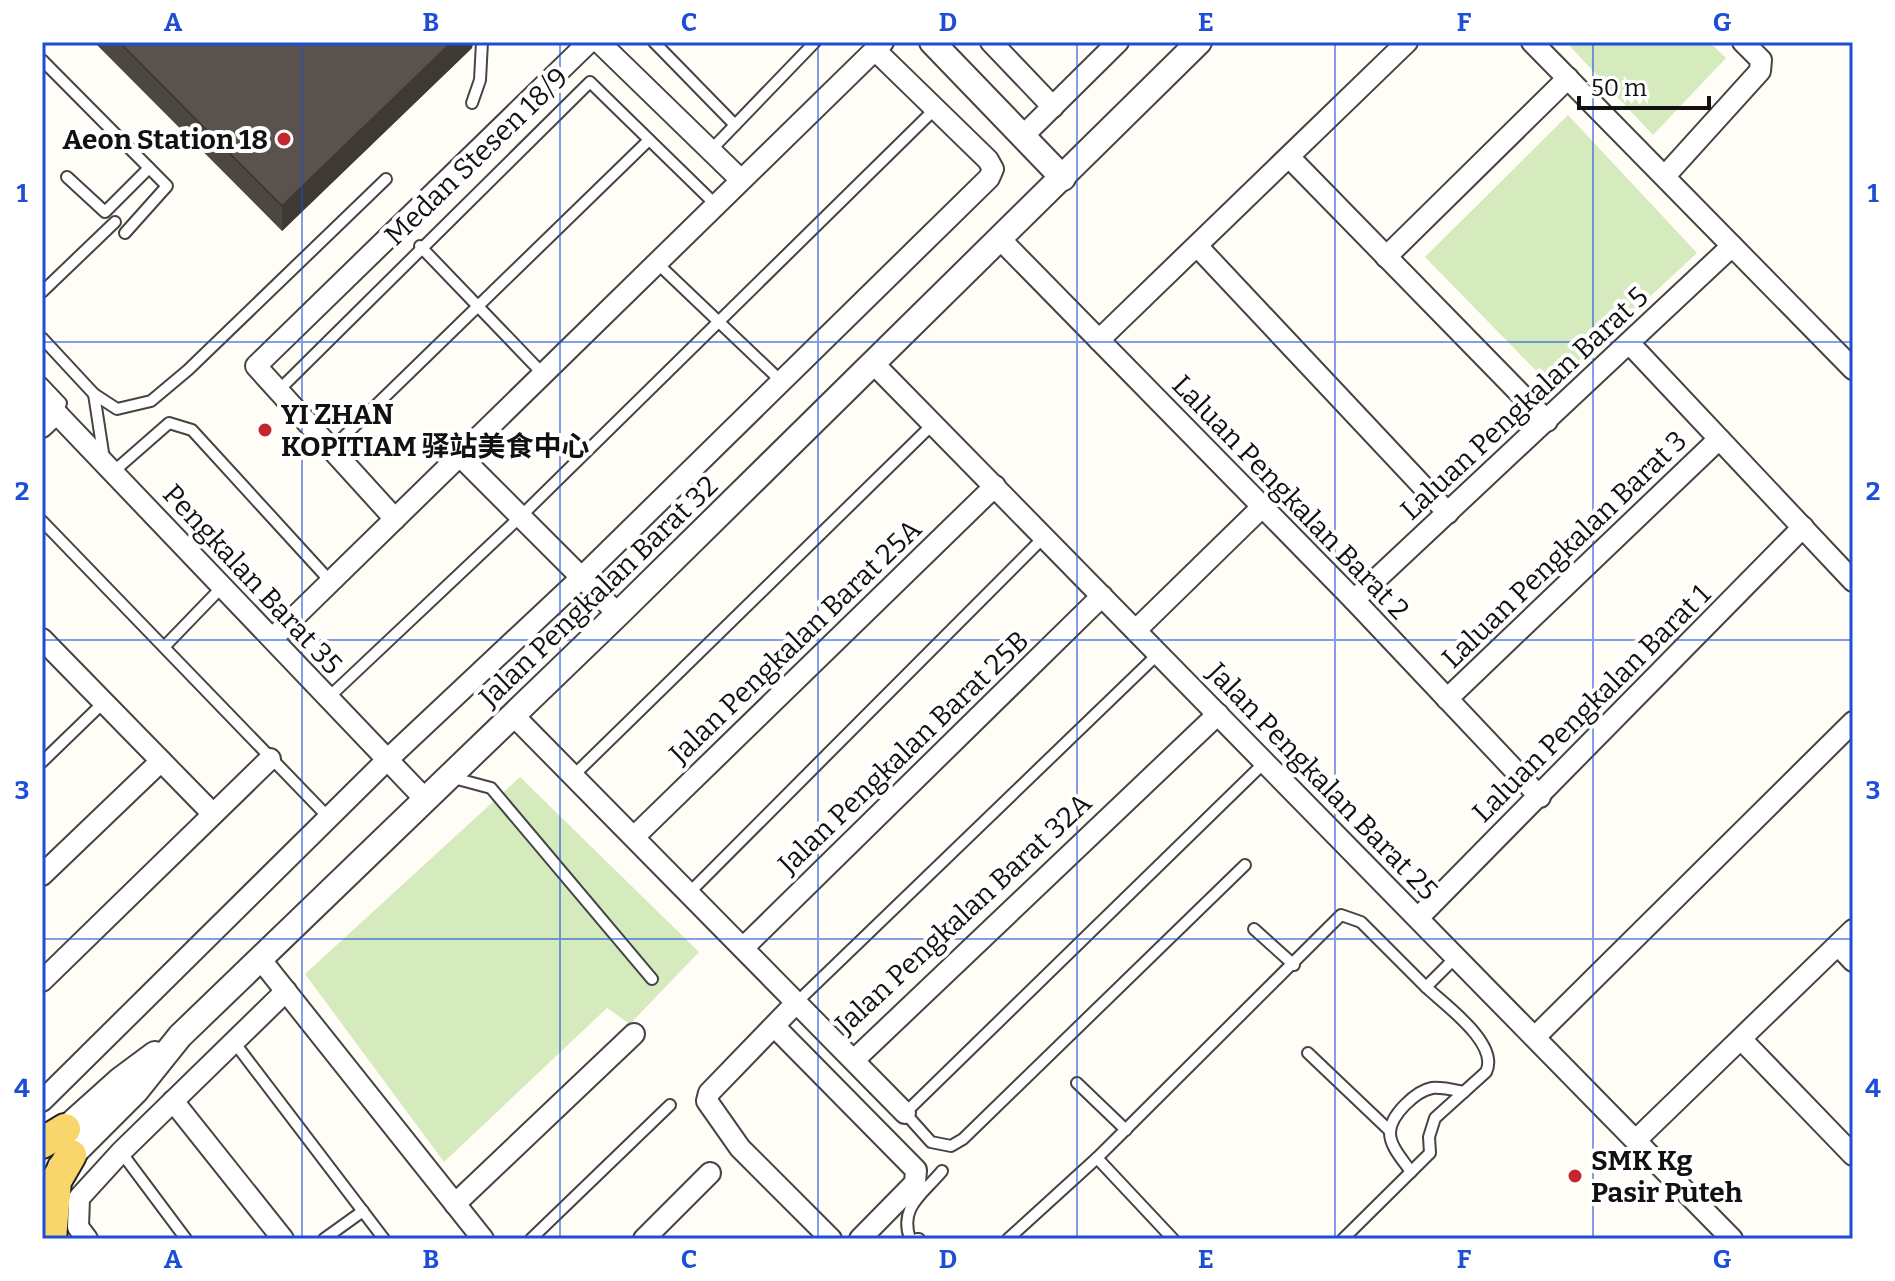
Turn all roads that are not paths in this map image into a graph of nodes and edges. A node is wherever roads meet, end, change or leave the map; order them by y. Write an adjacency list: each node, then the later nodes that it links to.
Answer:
1 (482, 42): 16 (lane)
2 (589, 42): 50 (street, Medan Stesen 18/9)
3 (599, 42): 22 (street)
4 (654, 42): 19 (lane)
5 (815, 42): 19 (lane)
6 (932, 42): 20 (street)
7 (1118, 42): 17 (street)
8 (1199, 42): 27 (street, Jalan Pengkalan Barat 32)
9 (1407, 42): 23 (street)
10 (1532, 42): 15 (street)
11 (1743, 42): 25 (street)
12 (997, 44): 17 (street)
13 (879, 46): 18 (street); 29 (street)
14 (42, 60): 24 (lane)
15 (1568, 78): 25 (street); 37 (street)
16 (472, 103)
17 (1053, 107): 20 (street)
18 (935, 109): 41 (lane); 48 (street)
19 (735, 125): 22 (lane)
20 (1023, 136): 27 (street)
21 (649, 140): 30 (lane, Medan Stesen 18/9); 34 (lane, Medan Stesen 18/9); 40 (lane)
22 (710, 151): 29 (street)
23 (1289, 157): 36 (street); 37 (street)
24 (149, 168): 26 (lane); 32 (lane)
25 (1665, 176): 35 (street)
26 (67, 177)
27 (1063, 178): 33 (street, Jalan Pengkalan Barat 32)
28 (386, 179): 51 (lane)
29 (741, 180): 30 (street)
30 (716, 205): 38 (street)
31 (115, 222): 39 (lane)
32 (125, 233)
33 (1000, 239): 43 (street, Laluan Pengkalan Barat 2); 45 (street, Jalan Pengkalan Barat 32)
34 (420, 246): 40 (lane); 50 (lane, Medan Stesen 18/9)
35 (1732, 246): 44 (street, Laluan Pengkalan Barat 5); 46 (street)
36 (1198, 247): 43 (street); 62 (street)
37 (1386, 257): 54 (street)
38 (657, 263): 41 (lane); 47 (street)
39 (42, 292)
40 (478, 307): 47 (lane); 57 (lane)
41 (717, 323): 48 (lane); 63 (lane)
42 (42, 338): 51 (lane)
43 (1099, 340): 61 (street, Laluan Pengkalan Barat 2)
44 (1630, 344): 54 (street, Laluan Pengkalan Barat 5); 56 (street)
45 (873, 363): 55 (street, Jalan Pengkalan Barat 25); 74 (street, Jalan Pengkalan Barat 32)
46 (1853, 369)
47 (543, 374): 58 (street)
48 (781, 381): 68 (street)
49 (42, 383): 53 (lane)
50 (277, 392): 57 (street)
51 (94, 394): 59 (lane)
52 (42, 398): 53 (street, Pengkalan Barat 35)
53 (49, 420): 59 (street, Pengkalan Barat 35)
54 (1547, 421): 62 (street, Laluan Pengkalan Barat 5)
55 (933, 424): 60 (street, Jalan Pengkalan Barat 25); 92 (lane)
56 (1719, 439): 66 (street); 81 (street, Laluan Pengkalan Barat 3)
57 (330, 450): 64 (street)
58 (460, 456): 63 (street); 64 (street)
59 (109, 468): 70 (lane); 71 (street, Pengkalan Barat 35)
60 (995, 486): 67 (street, Jalan Pengkalan Barat 25); 97 (street, Jalan Pengkalan Barat 25A)
61 (1262, 507): 73 (street, Laluan Pengkalan Barat 2); 75 (street)
62 (1448, 513): 73 (street, Laluan Pengkalan Barat 5)
63 (520, 517): 68 (street); 80 (lane)
64 (395, 519): 70 (street)
65 (42, 521): 77 (lane)
66 (1803, 527): 69 (street); 93 (street, Laluan Pengkalan Barat 1)
67 (1044, 537): 72 (street, Jalan Pengkalan Barat 25); 100 (lane)
68 (582, 577): 74 (street); 87 (street)
69 (1853, 581)
70 (331, 582): 76 (street)
71 (222, 587): 76 (street, Pengkalan Barat 35); 77 (lane)
72 (1102, 596): 75 (street, Jalan Pengkalan Barat 25); 105 (street, Jalan Pengkalan Barat 25B)
73 (1354, 600): 81 (street, Laluan Pengkalan Barat 2)
74 (618, 614): 84 (street, Jalan Pengkalan Barat 32)
75 (1136, 630): 79 (street, Jalan Pengkalan Barat 25)
76 (273, 638): 80 (street, Pengkalan Barat 35)
77 (165, 646): 86 (lane)
78 (45, 648): 82 (street)
79 (1159, 653): 83 (street, Jalan Pengkalan Barat 25); 114 (lane)
80 (328, 699): 87 (street, Pengkalan Barat 35)
81 (1447, 699): 93 (street, Laluan Pengkalan Barat 2)
82 (104, 702): 88 (street); 89 (lane)
83 (1218, 714): 90 (street, Jalan Pengkalan Barat 25); 121 (street, Jalan Pengkalan Barat 32A)
84 (513, 715): 91 (street, Jalan Pengkalan Barat 32); 92 (street, Jalan Pengkalan Barat 32A)
85 (1851, 728): 117 (street)
86 (270, 759): 95 (street); 96 (lane)
87 (387, 760): 94 (street, Pengkalan Barat 35); 96 (street)
88 (161, 761): 95 (street); 99 (street)
89 (42, 762)
90 (1265, 762): 101 (street, Jalan Pengkalan Barat 25); 127 (lane)
91 (448, 776): 94 (street, Jalan Pengkalan Barat 32); 110 (lane)
92 (573, 776): 97 (street, Jalan Pengkalan Barat 32A)
93 (1540, 797): 101 (street, Laluan Pengkalan Barat 1)
94 (424, 798): 107 (street, Jalan Pengkalan Barat 32)
95 (213, 814): 111 (street)
96 (329, 818): 124 (street)
97 (634, 837): 100 (street, Jalan Pengkalan Barat 32A)
98 (1245, 865): 127 (lane)
99 (42, 875)
100 (689, 893): 105 (street, Jalan Pengkalan Barat 32A)
101 (1418, 918): 106 (street, Jalan Pengkalan Barat 25)
102 (1254, 929): 109 (lane)
103 (1853, 930): 104 (street)
104 (1838, 945): 108 (street); 118 (street)
105 (743, 948): 114 (street, Jalan Pengkalan Barat 32A)
106 (1456, 957): 112 (lane); 117 (street, Jalan Pengkalan Barat 25)
107 (261, 960): 113 (street); 131 (street, Jalan Pengkalan Barat 32)
108 (1853, 961)
109 (1294, 965): 112 (lane); 128 (lane)
110 (652, 979)
111 (42, 981)
112 (1426, 987): 123 (lane)
113 (286, 991): 119 (street); 139 (street)
114 (797, 1002): 115 (street); 121 (street, Jalan Pengkalan Barat 32A)
115 (775, 1027): 151 (street); 152 (street)
116 (634, 1034): 139 (street)
117 (1535, 1037): 130 (street, Jalan Pengkalan Barat 25)
118 (1741, 1039): 130 (street); 133 (street)
119 (234, 1042): 125 (street); 140 (lane)
120 (1308, 1053): 129 (lane)
121 (854, 1060): 127 (street)
122 (1077, 1083): 128 (lane)
123 (1464, 1092): 129 (lane); 136 (lane)
124 (42, 1101)
125 (173, 1101): 132 (street); 145 (street)
126 (670, 1105): 149 (lane)
127 (905, 1113)
128 (1126, 1130): 134 (lane)
129 (1390, 1131): 136 (lane)
130 (1636, 1140): 158 (street, Jalan Pengkalan Barat 25)
131 (55, 1145): 138 (street, Jalan Pengkalan Barat 32); 142 (main road)
132 (121, 1152): 143 (street); 144 (lane)
133 (1853, 1155)
134 (1097, 1158): 141 (lane); 156 (lane)
135 (942, 1171): 153 (lane)
136 (1411, 1172): 157 (lane)
137 (710, 1173): 150 (street)
138 (42, 1185)
139 (455, 1204): 148 (street)
140 (363, 1211): 146 (lane); 147 (lane)
141 (1018, 1230): 154 (lane); 155 (lane)
142 (51, 1239)
143 (87, 1239)
144 (186, 1239)
145 (283, 1239)
146 (324, 1239)
147 (384, 1239)
148 (483, 1239)
149 (531, 1239)
150 (644, 1239)
151 (831, 1239)
152 (860, 1239)
153 (910, 1239)
154 (1008, 1239)
155 (1027, 1239)
156 (1173, 1239)
157 (1343, 1239)
158 (1732, 1239)

